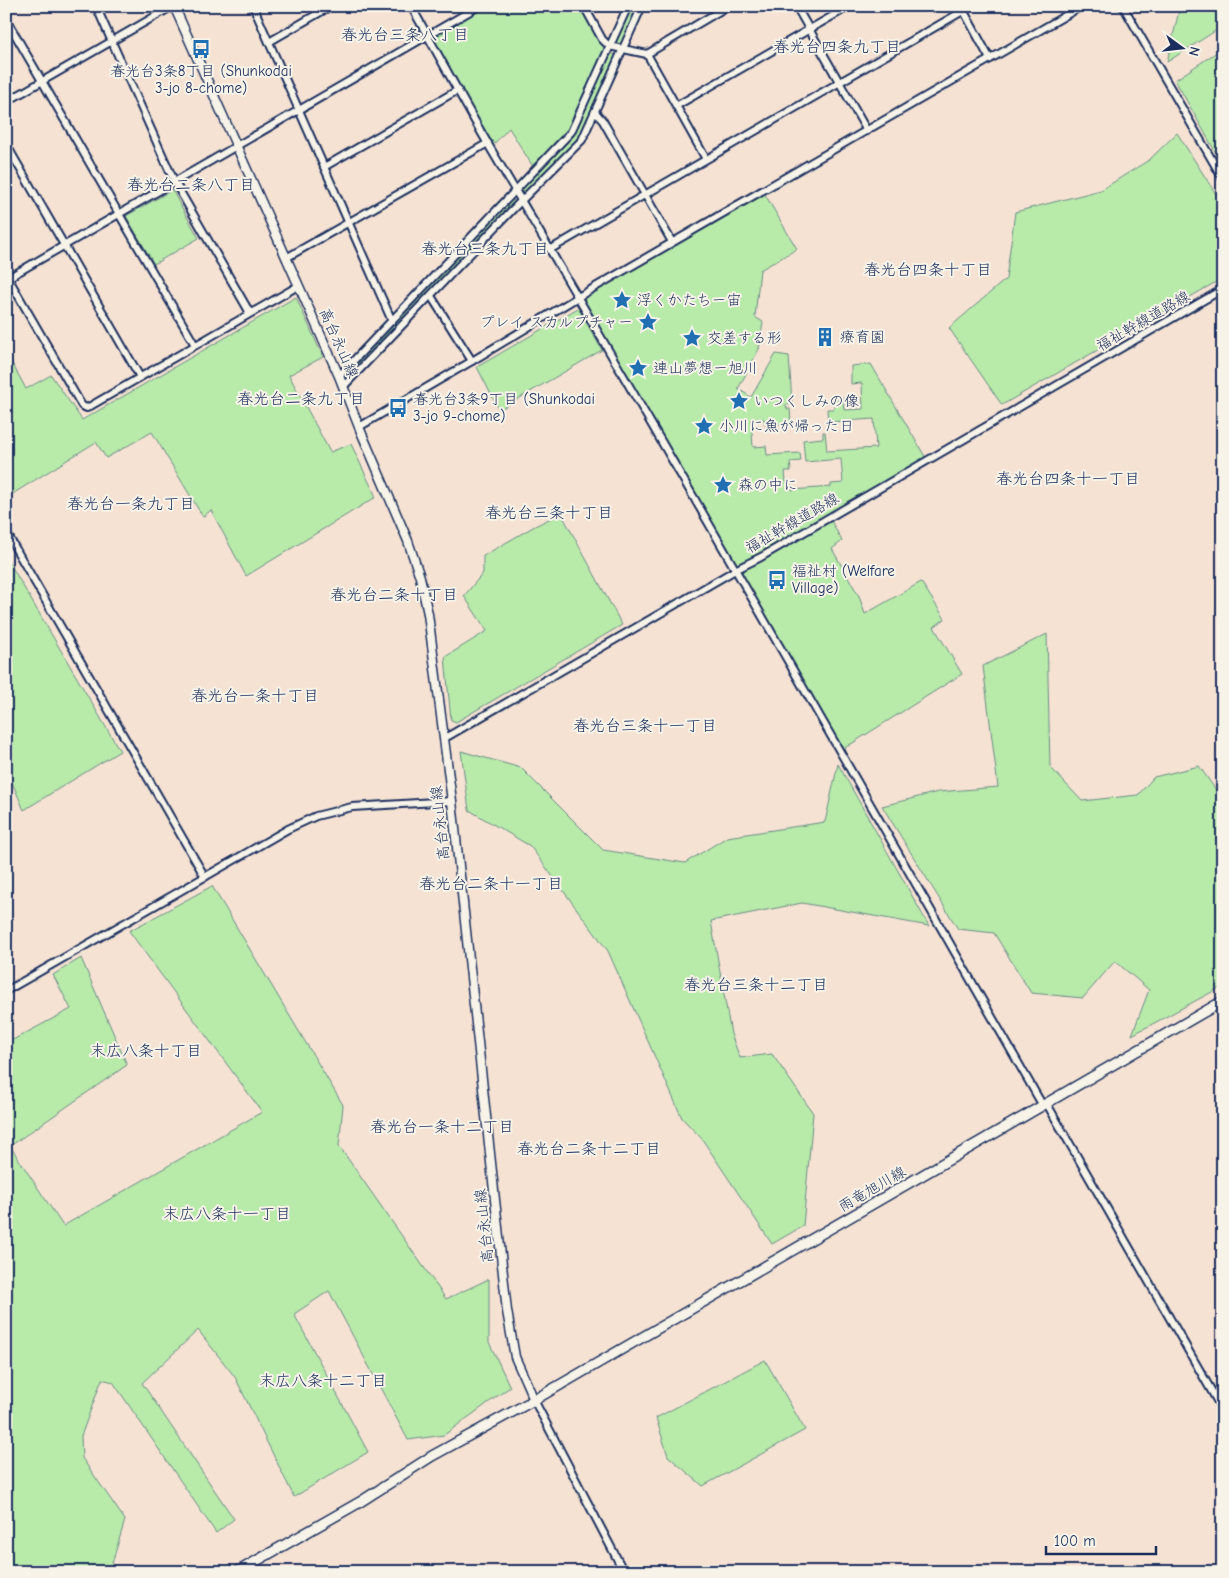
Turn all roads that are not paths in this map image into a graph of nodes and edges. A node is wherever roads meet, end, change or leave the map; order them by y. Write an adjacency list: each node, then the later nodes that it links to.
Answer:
1 (96, 6): 19 (street)
2 (174, 6): 19 (street); 35 (street, 高台永山線)
3 (253, 6): 20 (street)
4 (331, 6): 20 (street)
5 (411, 6): 18 (street, 福祉幹線道路線)
6 (479, 6): 18 (street)
7 (584, 6): 21 (street)
8 (628, 6): 21 (street)
9 (642, 6): 22 (street)
10 (728, 6): 23 (street)
11 (796, 6): 17 (street)
12 (850, 6): 17 (street)
13 (1082, 6): 24 (street)
14 (1123, 6): 38 (street)
15 (962, 8): 24 (street); 26 (street)
16 (6, 19): 25 (street)
17 (809, 30): 26 (street); 29 (street)
18 (428, 36): 27 (street, 福祉幹線道路線); 30 (street)
19 (111, 42): 25 (street); 39 (street)
20 (269, 42): 30 (street)
21 (609, 46): 22 (street); 40 (street)
22 (622, 50): 23 (street); 31 (street)
23 (647, 54): 29 (street)
24 (990, 59): 32 (street)
25 (43, 82): 28 (street); 43 (street)
26 (839, 83): 32 (street); 36 (street)
27 (458, 90): 33 (street, 福祉幹線道路線); 37 (street)
28 (6, 102)
29 (676, 106): 36 (street)
30 (300, 110): 35 (street); 37 (street)
31 (596, 112): 41 (street); 42 (street)
32 (866, 131): 45 (street)
33 (488, 143): 40 (street, 福祉幹線道路線); 44 (street)
34 (6, 144): 46 (street)
35 (237, 146): 39 (street); 48 (street, 高台永山線)
36 (706, 159): 41 (street)
37 (324, 166): 44 (street)
38 (1223, 179)
39 (174, 181): 43 (street); 54 (street)
40 (516, 190): 42 (street, 福祉幹線道路線); 55 (street)
41 (644, 195): 45 (street); 47 (street)
42 (522, 200): 47 (street, 福祉幹線道路線); 52 (street)
43 (119, 214): 46 (street); 56 (street)
44 (349, 223): 48 (street); 55 (street)
45 (672, 242): 53 (street)
46 (64, 245): 49 (street); 59 (street)
47 (551, 249): 53 (street, 福祉幹線道路線)
48 (286, 258): 50 (street, 高台永山線)
49 (7, 276): 59 (street)
50 (298, 286): 54 (street); 58 (street, 高台永山線)
51 (1223, 289): 63 (street, 福祉幹線道路線)
52 (431, 296): 57 (street); 60 (street)
53 (578, 297): 57 (street); 63 (street, 福祉幹線道路線)
54 (250, 313): 56 (street)
55 (392, 321): 58 (street)
56 (195, 346): 59 (street)
57 (472, 361): 61 (street)
58 (339, 376): 60 (street, 高台永山線)
59 (140, 377)
60 (343, 387): 61 (street, 高台永山線)
61 (359, 427): 64 (street, 高台永山線)
62 (6, 532): 66 (street)
63 (736, 569): 64 (street); 69 (street)
64 (445, 738): 65 (street, 高台永山線)
65 (452, 801): 66 (street); 70 (street, 高台永山線)
66 (205, 877): 67 (street)
67 (6, 991)
68 (1223, 1001): 69 (main road, 雨竜旭川線)
69 (1045, 1105): 70 (main road, 雨竜旭川線); 71 (street)
70 (534, 1400): 72 (main road); 73 (street)
71 (1223, 1411)
72 (237, 1572)
73 (624, 1572)

